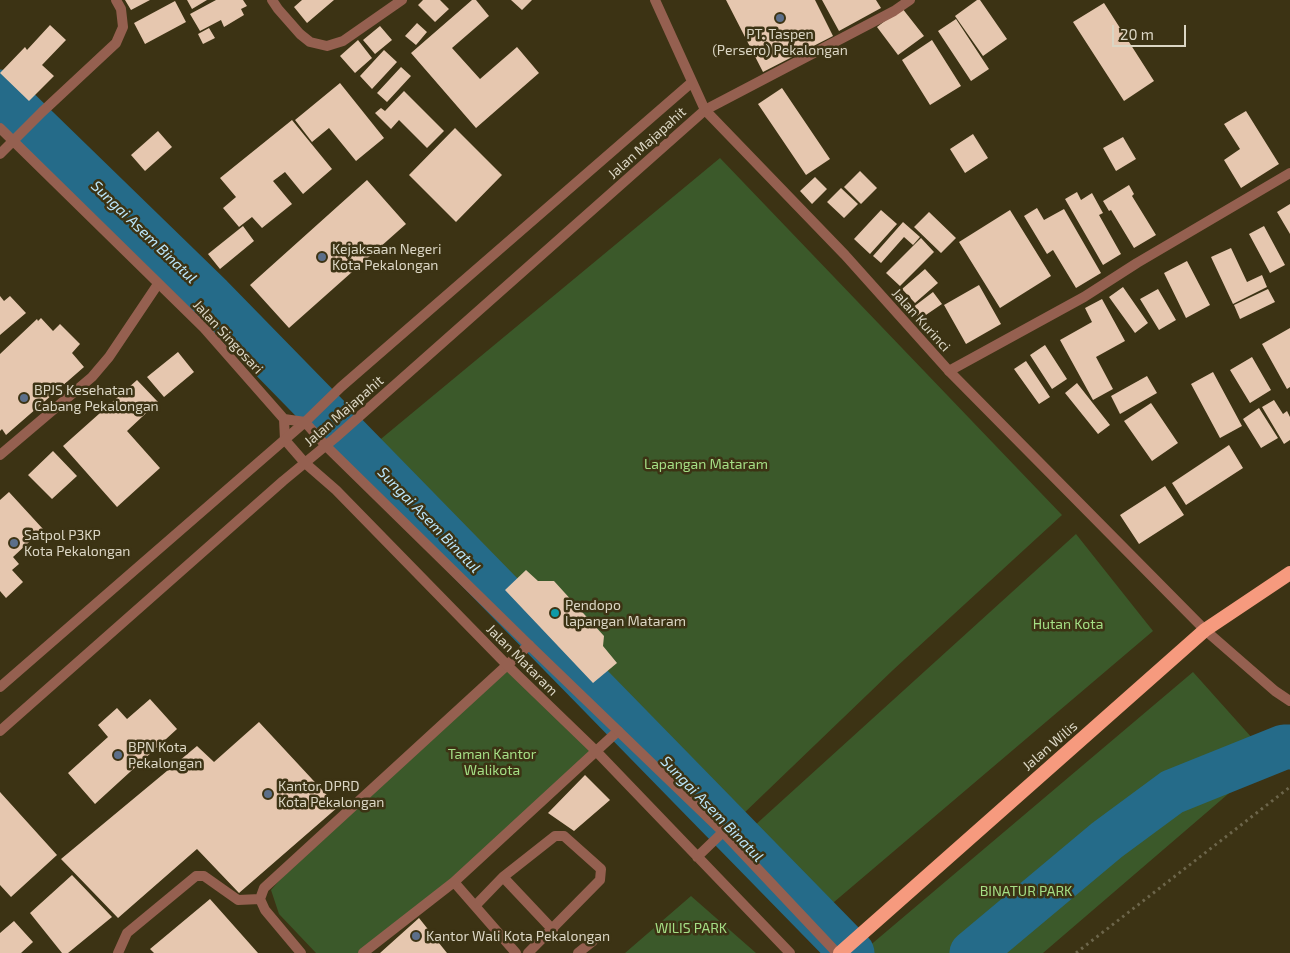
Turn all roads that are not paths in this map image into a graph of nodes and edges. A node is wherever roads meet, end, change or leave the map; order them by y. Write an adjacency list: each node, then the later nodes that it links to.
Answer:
1 (116, 0): 9 (street)
2 (272, 0): 3 (street)
3 (402, 0)
4 (655, 0): 6 (street, Jalan Kurinci)
5 (910, 0): 7 (street, Jalan Majapahit)
6 (691, 83): 7 (street, Jalan Kurinci); 14 (street, Jalan Majapahit)
7 (705, 110): 13 (street, Jalan Kurinci); 17 (street, Jalan Majapahit)
8 (0, 128): 9 (street, Jalan Singosari)
9 (16, 139): 10 (street); 12 (street, Jalan Singosari)
10 (0, 154)
11 (1290, 173): 13 (street)
12 (158, 284): 15 (street, Jalan Singosari); 18 (street)
13 (949, 371): 21 (street, Jalan Kurinci)
14 (309, 418): 15 (street); 16 (street, Jalan Majapahit); 17 (street)
15 (284, 419): 16 (street)
16 (285, 440): 19 (street, Jalan Mataram); 24 (street, Jalan Majapahit)
17 (326, 446): 19 (street, Jalan Majapahit); 22 (street)
18 (0, 455)
19 (305, 463): 23 (street, Jalan Mataram); 27 (street, Jalan Majapahit)
20 (1290, 573): 21 (highway, Jalan Wilis)
21 (1205, 630): 25 (street, Jalan Kurinci); 37 (highway, Jalan Wilis)
22 (529, 645): 23 (street); 26 (street)
23 (507, 666): 28 (street, Jalan Mataram); 33 (street)
24 (0, 687)
25 (1290, 701)
26 (618, 731): 28 (street); 29 (street)
27 (0, 732)
28 (595, 750): 30 (street, Jalan Mataram); 32 (street)
29 (723, 832): 30 (street); 37 (street)
30 (697, 857): 44 (street, Jalan Mataram)
31 (503, 876): 34 (street); 35 (street); 35 (street)
32 (454, 882): 34 (street); 40 (street)
33 (260, 899): 38 (street); 39 (street)
34 (475, 906): 41 (street)
35 (553, 930): 42 (street)
36 (593, 941): 43 (street)
37 (841, 951)
38 (118, 953)
39 (301, 953)
40 (363, 953)
41 (516, 953)
42 (528, 953)
43 (578, 953)
44 (790, 953)

